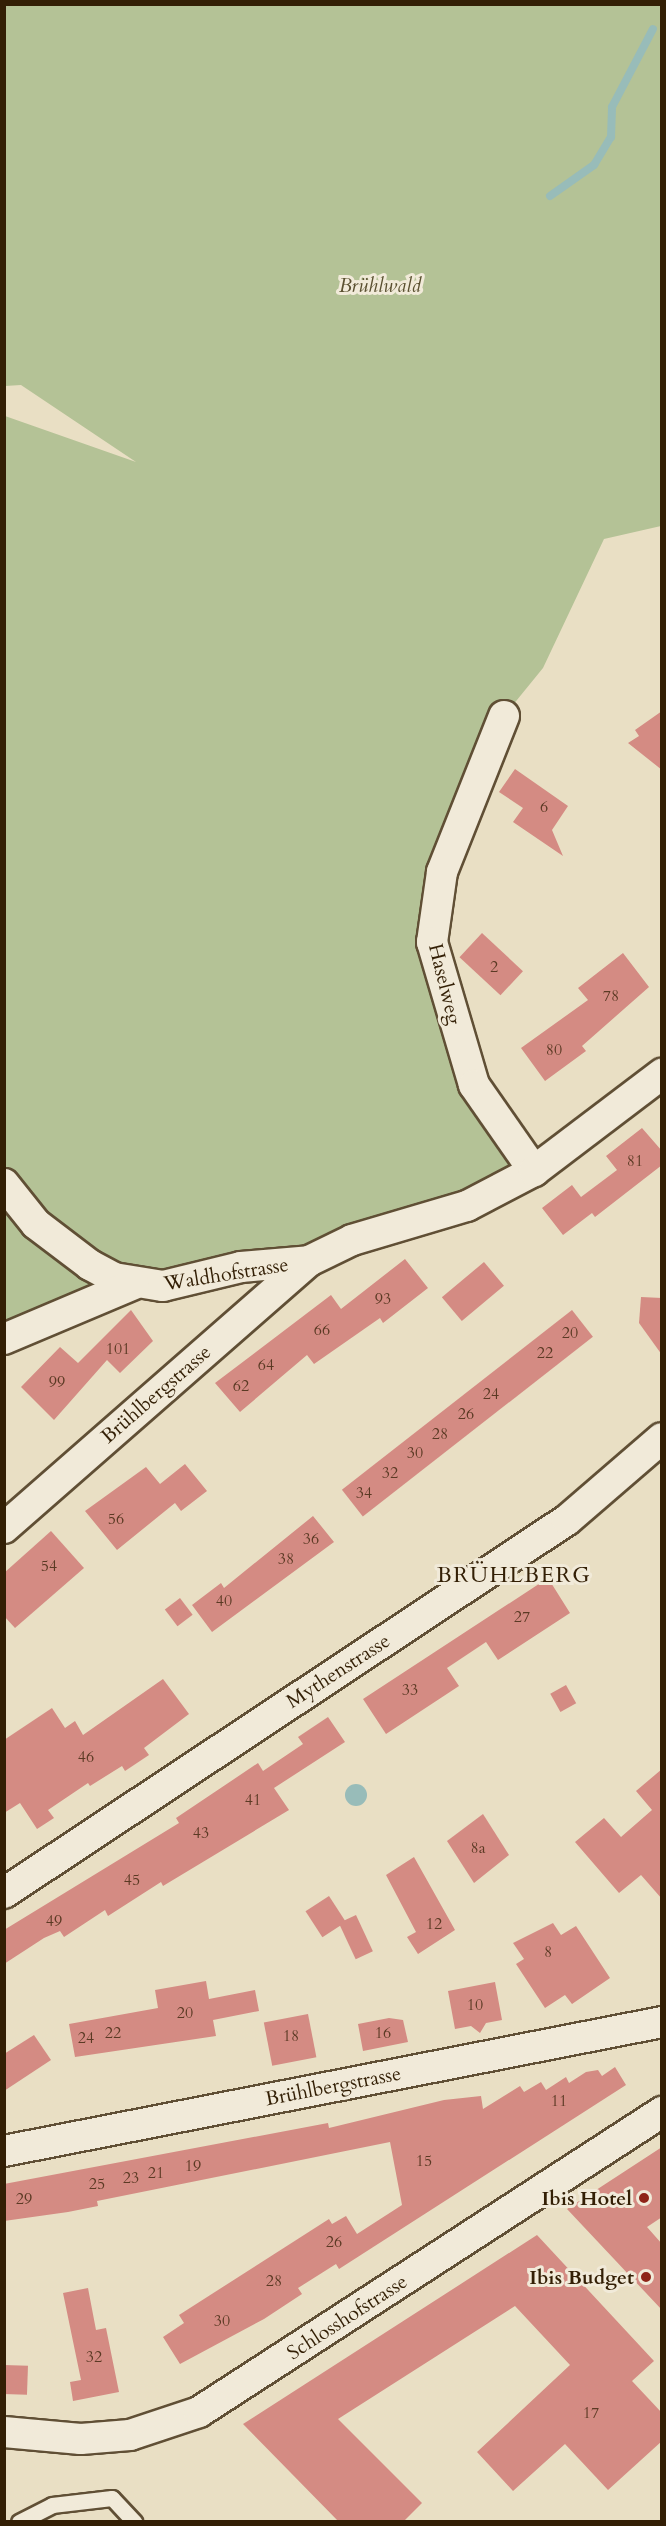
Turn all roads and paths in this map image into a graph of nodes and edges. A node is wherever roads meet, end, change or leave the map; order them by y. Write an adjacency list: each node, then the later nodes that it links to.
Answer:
1 (504, 716): 3 (street, Haselweg)
2 (662, 1074): 3 (street, Waldhofstrasse)
3 (534, 1171): 5 (street, Waldhofstrasse)
4 (4, 1184): 6 (street, Waldhofstrasse)
5 (309, 1261): 6 (street, Waldhofstrasse); 9 (street, Brühlbergstrasse)
6 (134, 1284): 7 (street)
7 (4, 1339)
8 (662, 1438): 10 (street, Mythenstrasse)
9 (4, 1528)
10 (4, 1893)
11 (662, 2022): 13 (street, Brühlbergstrasse)
12 (662, 2112): 14 (street, Schlosshofstrasse)
13 (4, 2151)
14 (4, 2432)
15 (19, 2522): 16 (lane)
16 (134, 2522)

